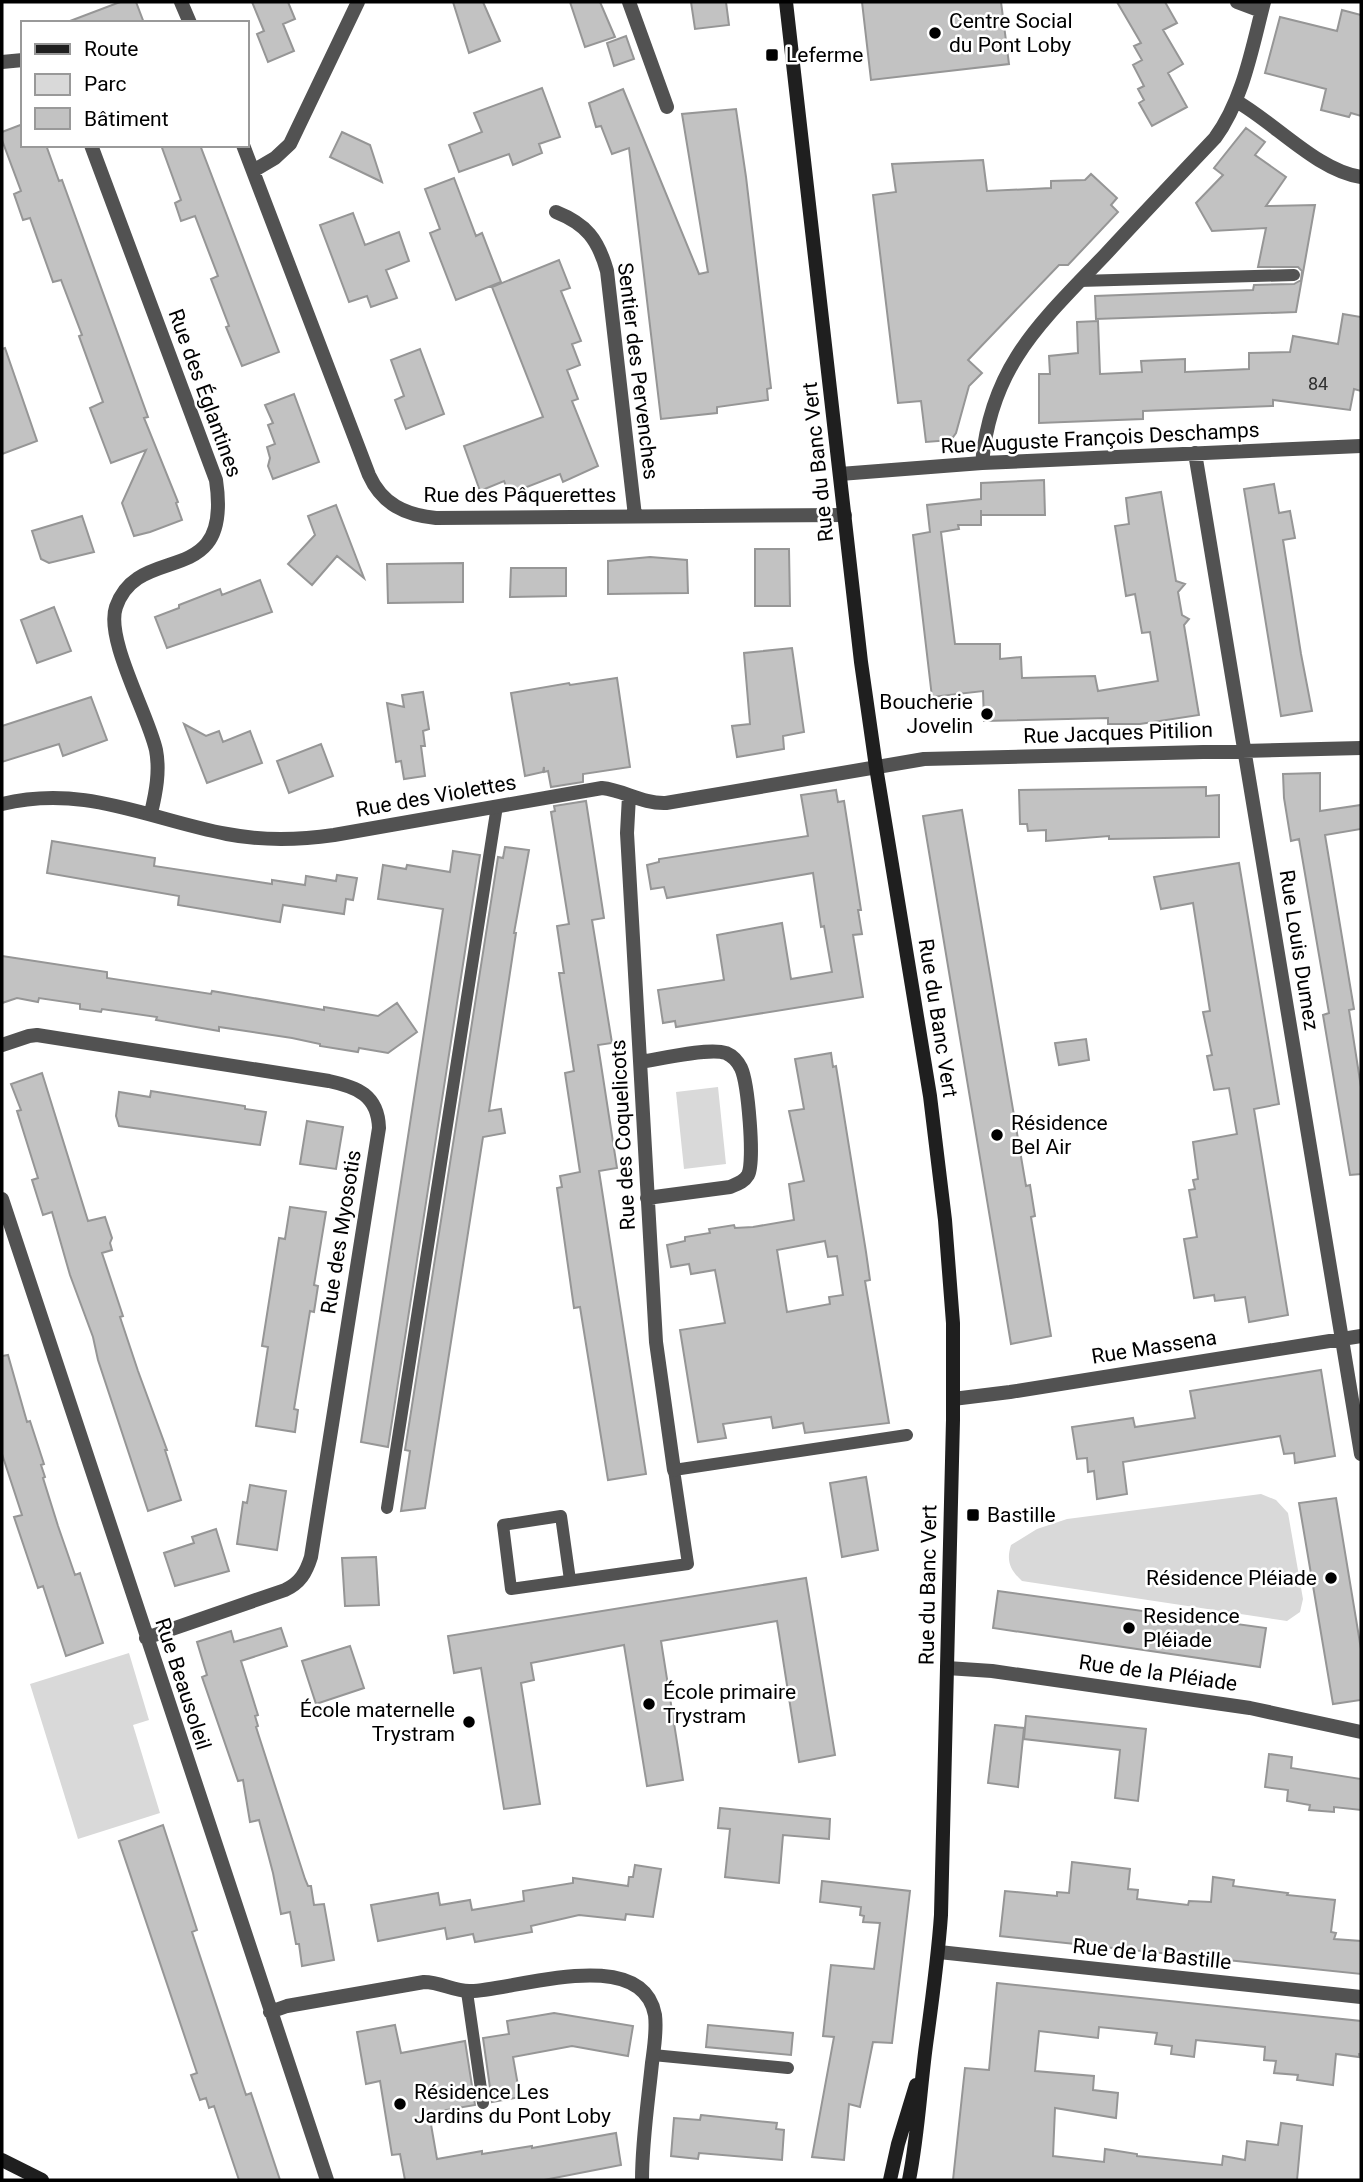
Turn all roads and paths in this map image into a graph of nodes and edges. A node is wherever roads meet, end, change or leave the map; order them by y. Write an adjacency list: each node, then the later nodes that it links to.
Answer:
1 (181, 2): 7 (street)
2 (358, 2): 14 (street)
3 (629, 2): 11 (street)
4 (786, 2): 22 (street, Rue du Banc Vert)
5 (1237, 2): 6 (street)
6 (1263, 6): 10 (street)
7 (189, 21)
8 (21, 60): 9 (street)
9 (2, 62)
10 (1236, 101): 15 (street); 18 (street)
11 (667, 107)
12 (92, 147): 31 (street, Rue des Églantines)
13 (244, 147): 14 (street, Rue des Pâquerettes)
14 (253, 171): 24 (street, Rue des Pâquerettes)
15 (1361, 177)
16 (556, 212): 24 (street, Sentier des Pervenches)
17 (1294, 275): 18 (lane)
18 (1079, 281): 21 (street)
19 (1361, 446): 20 (street, Rue Auguste François Deschamps)
20 (1195, 453): 21 (street, Rue Auguste François Deschamps); 26 (street, Rue Louis Dumez)
21 (982, 463): 22 (street, Rue Auguste François Deschamps)
22 (840, 474): 23 (street, Rue du Banc Vert)
23 (845, 514): 24 (street, Rue des Pâquerettes); 27 (street, Rue du Banc Vert)
24 (635, 516)
25 (1361, 748): 26 (street, Rue Jacques Pitilion)
26 (1244, 751): 27 (street, Rue Jacques Pitilion); 37 (street, Rue Louis Dumez)
27 (876, 767): 28 (street, Rue des Violettes); 38 (street, Rue du Banc Vert)
28 (629, 796): 30 (street, Rue des Violettes); 33 (street, Rue des Coquelicots)
29 (2, 804): 31 (street, Rue des Violettes)
30 (497, 806): 31 (street, Rue des Violettes); 42 (lane)
31 (151, 813)
32 (2, 1045): 44 (street, Rue des Myosotis)
33 (641, 1062): 34 (street, Rue des Coquelicots); 34 (street)
34 (647, 1198): 41 (street, Rue des Coquelicots)
35 (2, 1199): 44 (street, Rue Beausoleil)
36 (1361, 1336): 37 (street, Rue Massena)
37 (1342, 1338): 38 (street, Rue Massena); 40 (street, Rue Louis Dumez)
38 (953, 1399): 45 (street, Rue du Banc Vert)
39 (906, 1435): 41 (lane)
40 (1361, 1454)
41 (674, 1470): 43 (lane)
42 (387, 1508)
43 (570, 1580): 43 (lane)
44 (146, 1639): 50 (street, Rue Beausoleil)
45 (947, 1668): 46 (street, Rue de la Pléiade); 47 (street, Rue du Banc Vert)
46 (1361, 1732)
47 (939, 1952): 49 (street, Rue de la Bastille); 51 (street, Rue du Banc Vert)
48 (467, 1992): 50 (street); 52 (street); 54 (lane)
49 (1361, 1997)
50 (270, 2012): 57 (street, Rue Beausoleil)
51 (926, 2046): 59 (street, Rue du Banc Vert); 60 (street, Rue du Banc Vert)
52 (653, 2055): 53 (lane); 58 (street)
53 (788, 2068)
54 (484, 2103)
55 (2, 2160): 56 (street)
56 (42, 2180)
57 (327, 2180)
58 (642, 2180)
59 (890, 2180)
60 (909, 2180)

